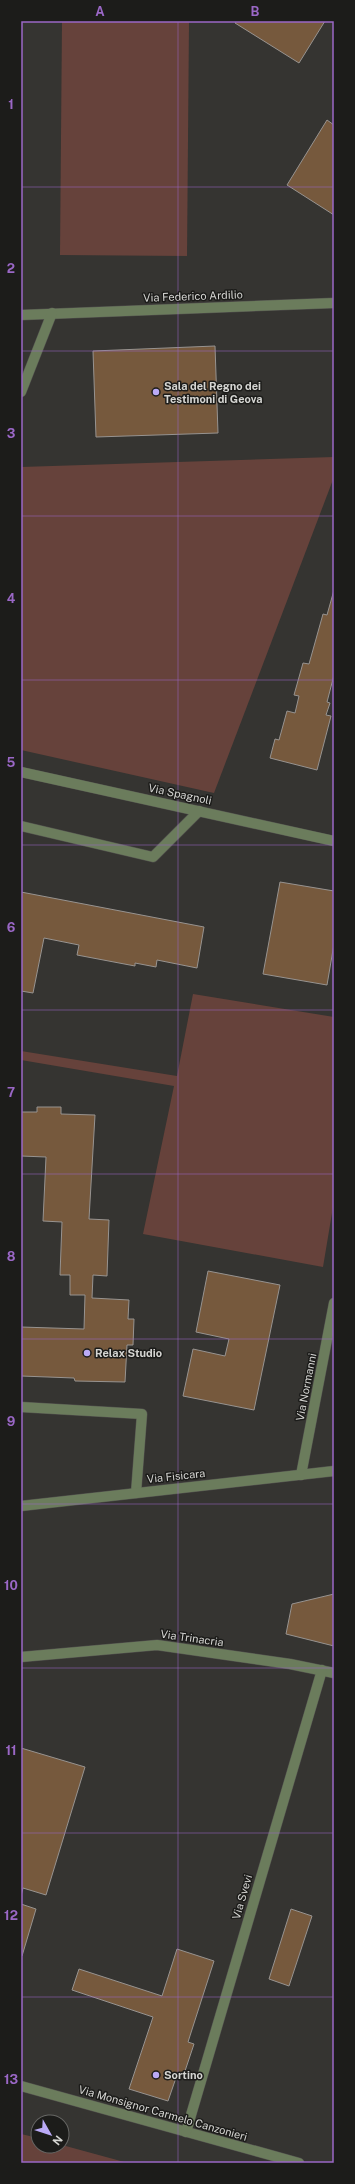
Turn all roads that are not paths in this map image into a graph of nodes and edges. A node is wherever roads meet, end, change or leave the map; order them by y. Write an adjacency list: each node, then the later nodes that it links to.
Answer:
1 (334, 303): 2 (street, Via Federico Ardilio)
2 (52, 313): 3 (street, Via Federico Ardilio); 4 (street)
3 (21, 314)
4 (21, 392)
5 (21, 772): 6 (street, Via Spagnoli)
6 (199, 811): 7 (street); 8 (street, Via Spagnoli)
7 (21, 826)
8 (334, 841)
9 (334, 1303): 12 (street, Via Normanni)
10 (21, 1407): 13 (street)
11 (334, 1471): 12 (street, Via Fisicara)
12 (301, 1475): 13 (street, Via Fisicara)
13 (136, 1493): 14 (street, Via Fisicara)
14 (21, 1506)
15 (21, 1657): 16 (street, Via Trinacria)
16 (322, 1670): 17 (street, Via Trinacria); 19 (street, Via Svevi)
17 (334, 1673)
18 (21, 2086): 19 (street, Via Monsignor Carmelo Canzonieri)
19 (186, 2132): 20 (street, Via Monsignor Carmelo Canzonieri)
20 (299, 2163)

